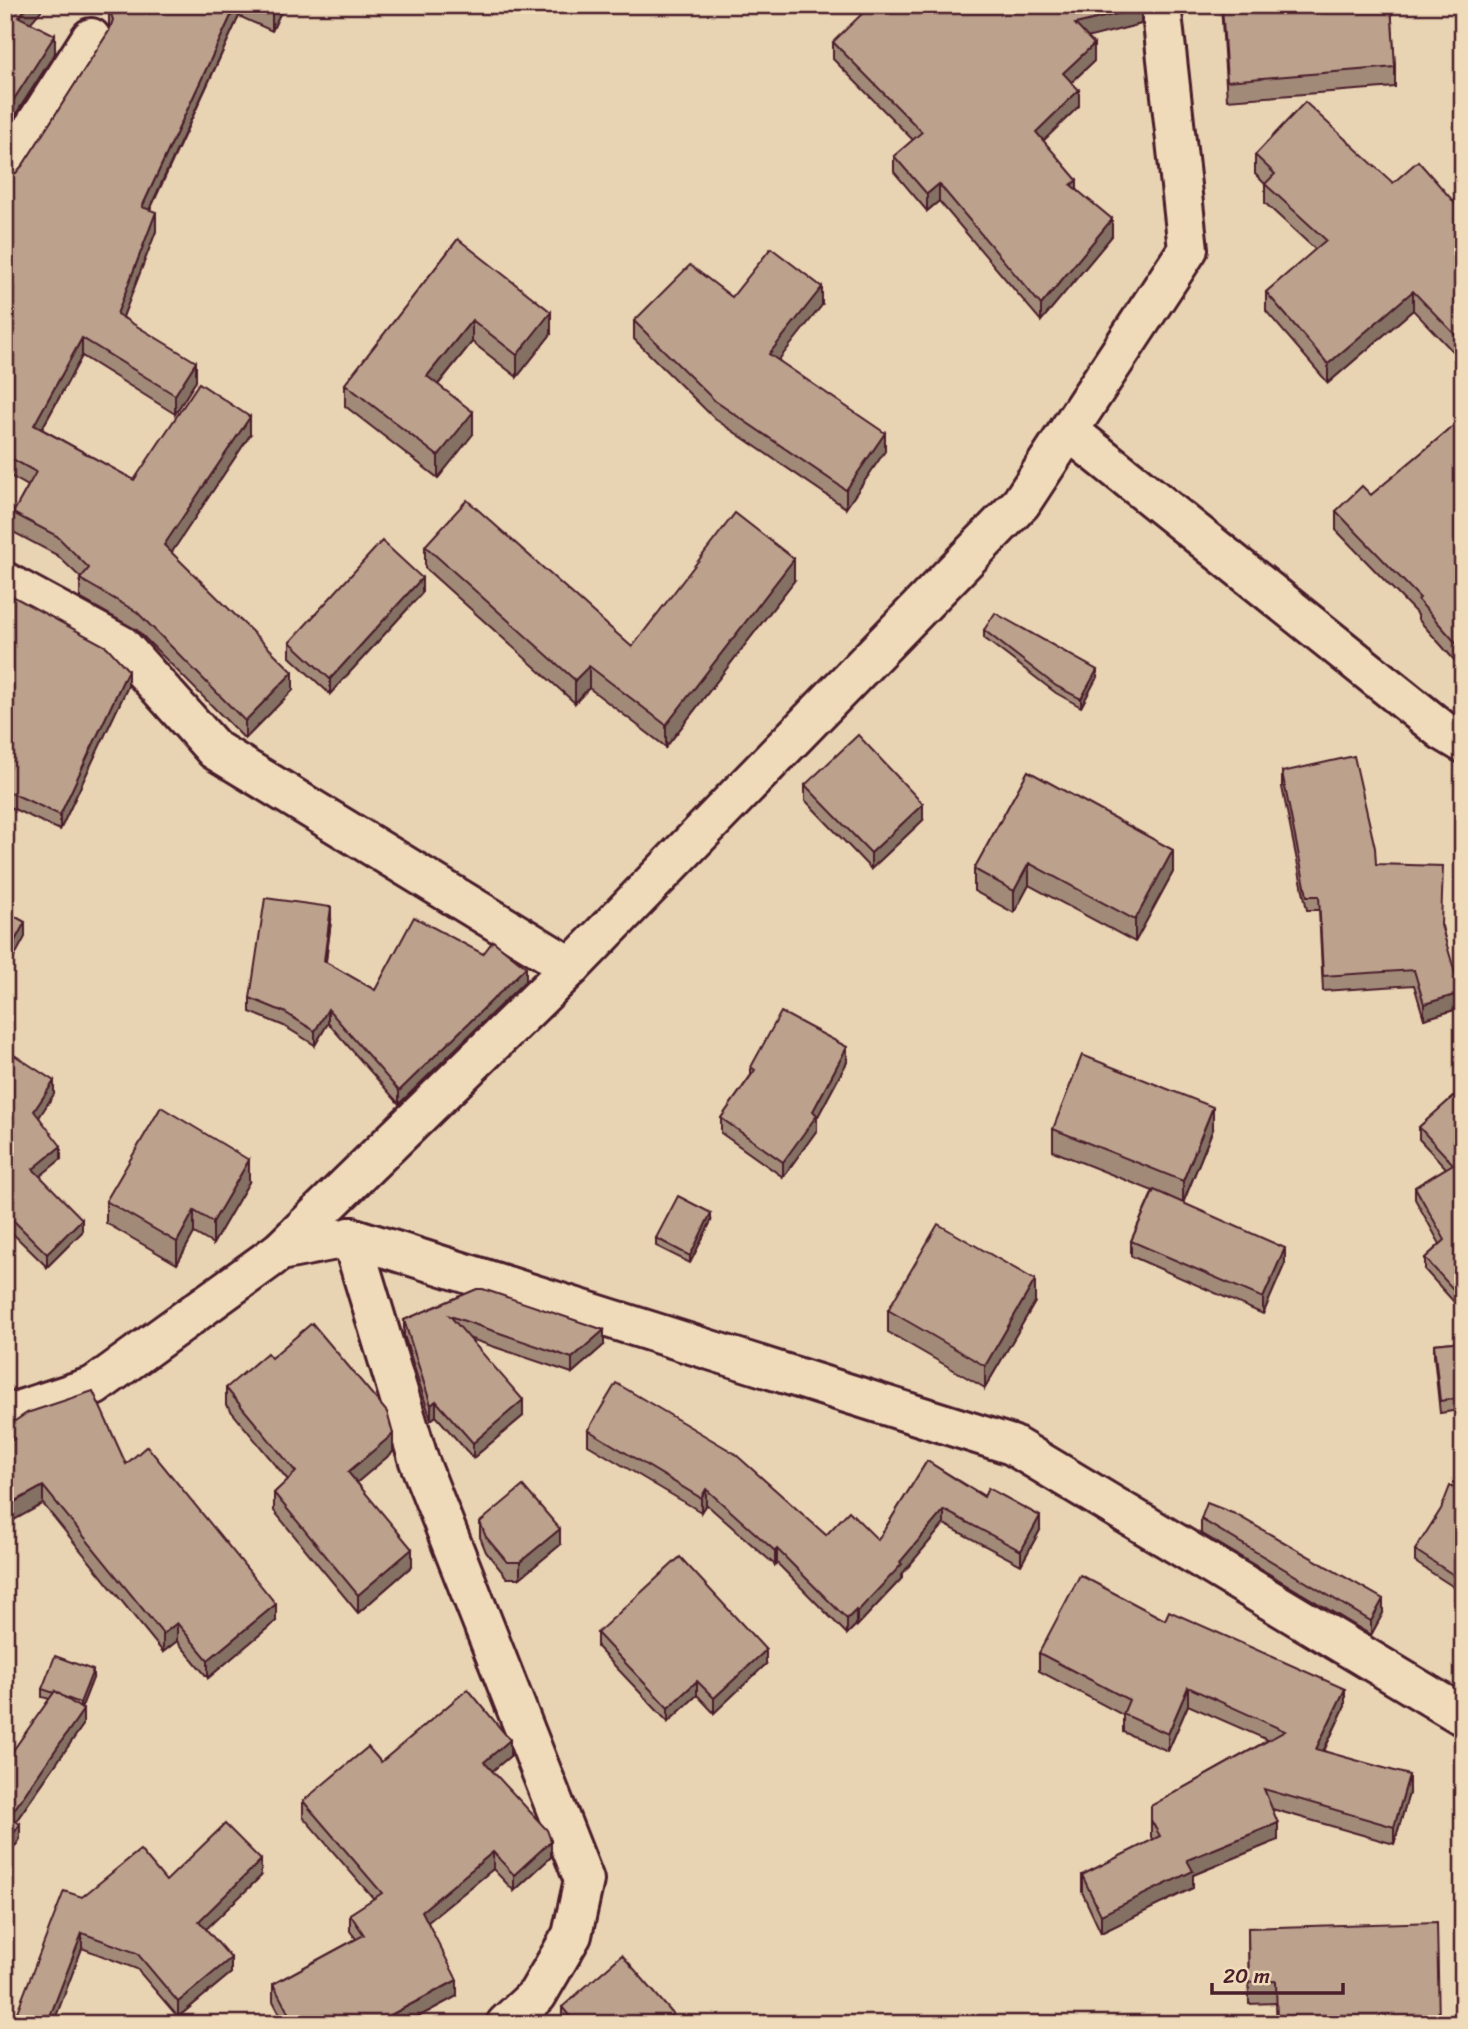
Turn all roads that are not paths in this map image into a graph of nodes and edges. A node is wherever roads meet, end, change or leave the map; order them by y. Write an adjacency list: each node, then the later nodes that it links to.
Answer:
1 (1161, 5): 4 (street)
2 (91, 38): 3 (street)
3 (5, 172)
4 (1069, 430): 6 (street); 7 (street)
5 (5, 582): 7 (street)
6 (1463, 743)
7 (571, 967): 9 (street)
8 (351, 1237): 9 (street); 11 (street); 12 (street)
9 (280, 1251): 10 (street)
10 (5, 1415)
11 (1463, 1716)
12 (506, 2024)

